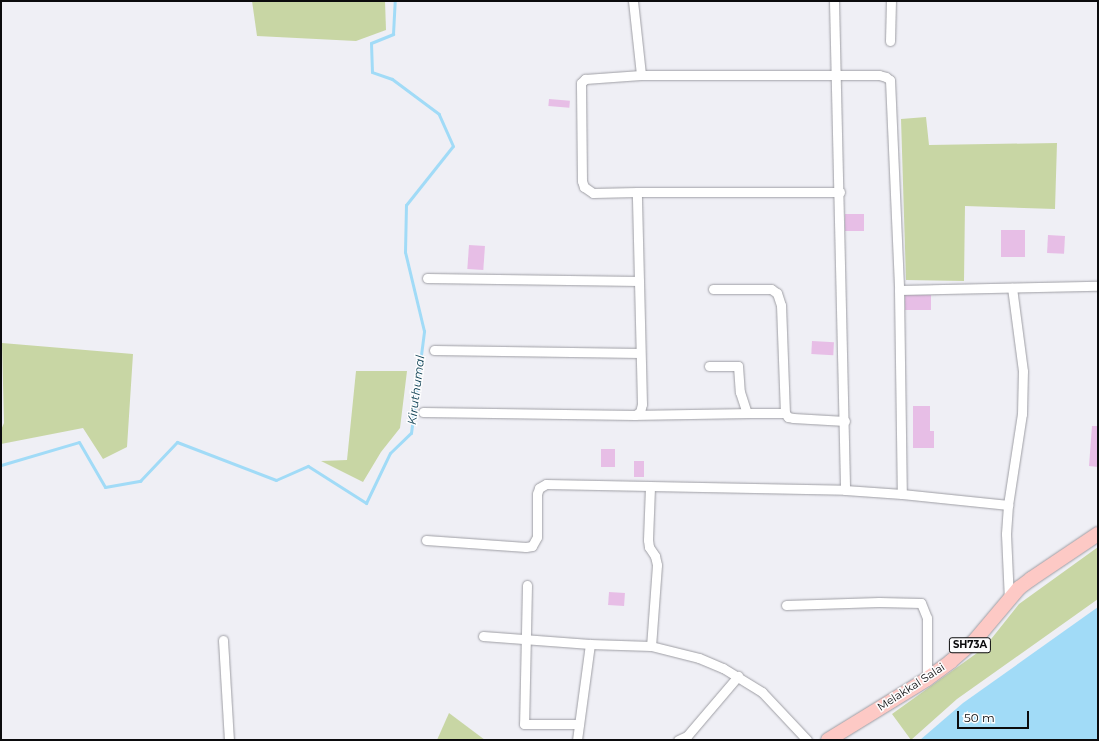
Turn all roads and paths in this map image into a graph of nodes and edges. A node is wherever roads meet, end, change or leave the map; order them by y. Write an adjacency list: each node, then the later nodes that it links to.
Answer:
1 (633, 1): 5 (street)
2 (834, 1): 6 (street)
3 (891, 1): 4 (street)
4 (890, 41)
5 (641, 75): 6 (street); 7 (street)
6 (835, 76): 8 (street); 14 (street)
7 (637, 192): 8 (street); 10 (street)
8 (840, 192): 22 (street)
9 (427, 278): 10 (street)
10 (639, 281): 16 (street)
11 (1098, 286): 13 (street)
12 (713, 288): 20 (street)
13 (1012, 288): 14 (street); 26 (street)
14 (899, 290): 25 (street)
15 (434, 350): 16 (street)
16 (640, 353): 21 (street)
17 (709, 366): 19 (street)
18 (423, 412): 21 (street)
19 (747, 413): 20 (street); 21 (street)
20 (785, 413): 22 (street)
21 (635, 415)
22 (845, 421): 24 (street)
23 (650, 487): 24 (street); 28 (street); 36 (street)
24 (845, 490): 25 (street)
25 (902, 494): 26 (street)
26 (1008, 505): 30 (street)
27 (1098, 534): 30 (main road, Melakkal Salai / SH73A)
28 (426, 540)
29 (527, 585): 34 (street)
30 (1009, 601): 38 (main road, Melakkal Salai / SH73A)
31 (786, 605): 38 (street)
32 (483, 636): 34 (street)
33 (223, 640): 40 (street)
34 (527, 640): 35 (street); 39 (street)
35 (590, 644): 36 (street); 39 (street)
36 (651, 646): 37 (street)
37 (738, 676): 42 (street); 43 (street)
38 (927, 679): 44 (main road, Melakkal Salai / SH73A)
39 (579, 724): 41 (street)
40 (229, 740)
41 (577, 740)
42 (678, 740)
43 (807, 740)
44 (828, 740)

